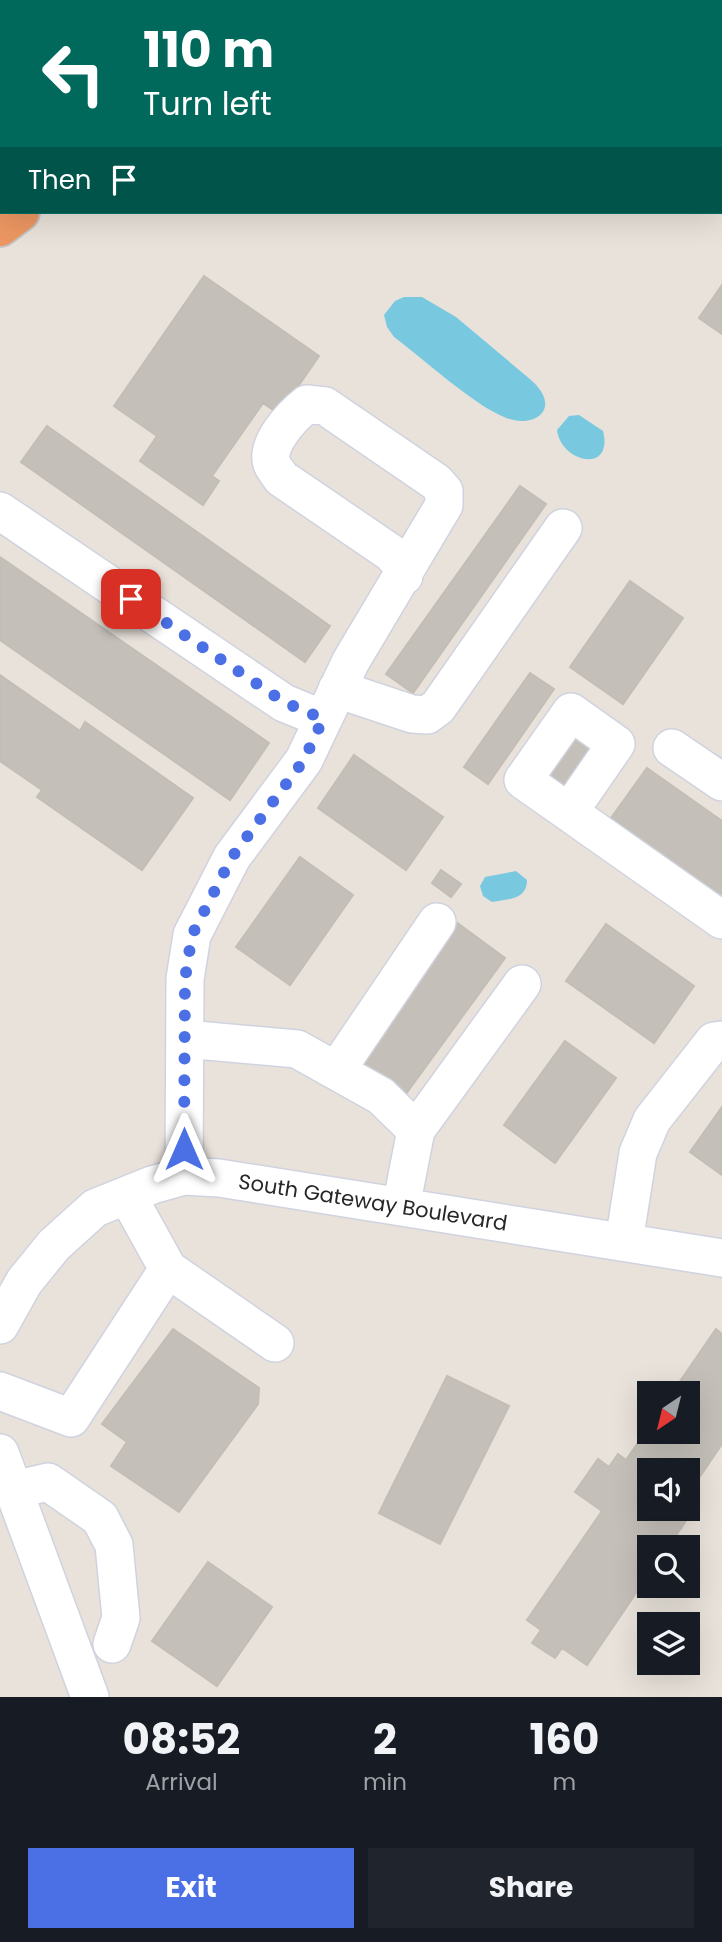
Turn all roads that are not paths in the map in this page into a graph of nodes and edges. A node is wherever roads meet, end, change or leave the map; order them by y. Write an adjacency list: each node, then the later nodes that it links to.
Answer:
1 (18, 214): 2 (highway)
2 (0, 228)
3 (0, 511): 6 (street)
4 (563, 528): 6 (street)
5 (404, 576): 5 (street); 6 (street)
6 (337, 690): 13 (street)
7 (673, 748): 8 (street)
8 (722, 782)
9 (569, 812): 10 (street)
10 (722, 920)
11 (437, 922): 15 (street)
12 (522, 984): 16 (street)
13 (185, 1040): 15 (street); 17 (street)
14 (722, 1040): 20 (street)
15 (336, 1071): 16 (street)
16 (416, 1130): 19 (street)
17 (184, 1176): 18 (street, South Gateway Boulevard); 19 (street, South Gateway Boulevard)
18 (127, 1195): 22 (street); 23 (street, South Gateway Boulevard)
19 (401, 1207): 20 (street, South Gateway Boulevard)
20 (624, 1242): 21 (street, South Gateway Boulevard)
21 (722, 1258)
22 (168, 1269): 24 (street); 25 (street)
23 (0, 1325)
24 (275, 1343)
25 (0, 1391)
26 (0, 1453): 27 (street)
27 (14, 1490): 28 (street); 29 (street)
28 (112, 1644)
29 (90, 1697)

